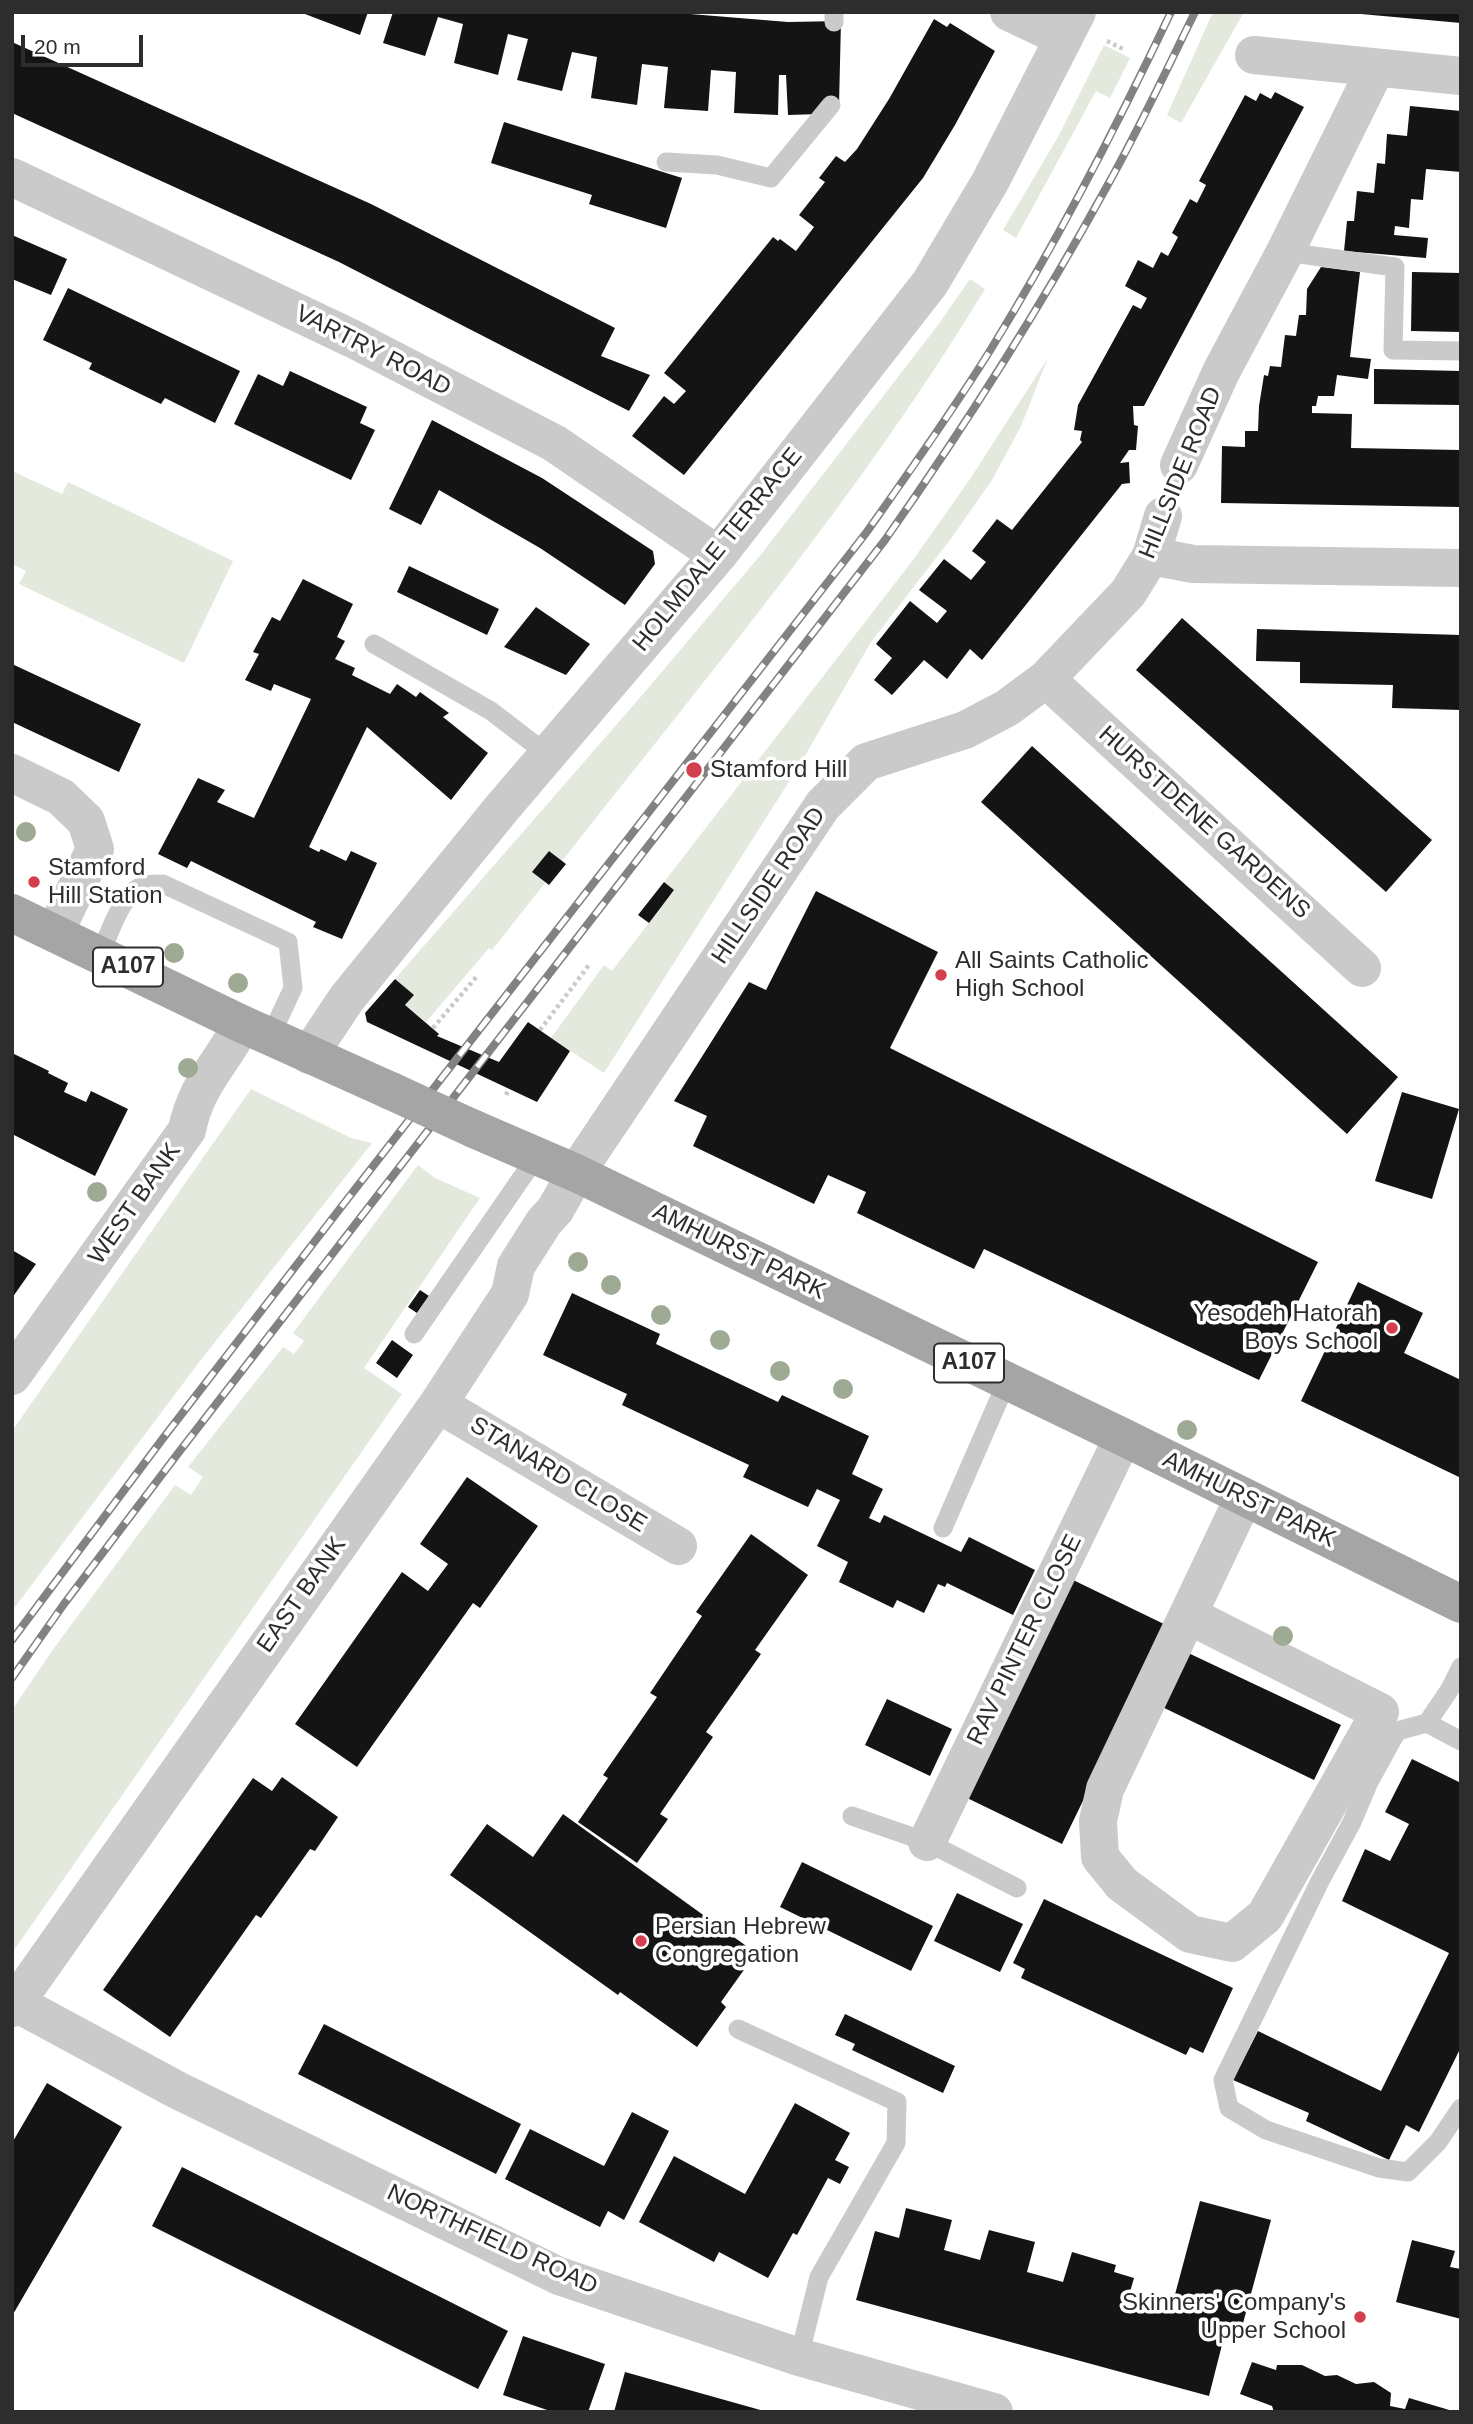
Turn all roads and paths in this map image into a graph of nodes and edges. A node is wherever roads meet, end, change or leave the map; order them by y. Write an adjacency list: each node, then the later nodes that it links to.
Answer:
1 (1009, 12): 2 (street)
2 (1070, 25): 15 (street, HOLMDALE TERRACE)
3 (1107, 41): 4 (path)
4 (1125, 50)
5 (1254, 55): 6 (street)
6 (1376, 68): 7 (street); 11 (street, HILLSIDE ROAD)
7 (1461, 76)
8 (831, 105): 9 (lane)
9 (666, 162)
10 (12, 177): 15 (street, VARTRY ROAD)
11 (1285, 252): 12 (lane); 13 (street, HILLSIDE ROAD)
12 (1461, 351)
13 (1179, 465): 14 (lane, HILLSIDE ROAD)
14 (1163, 516): 16 (street, HILLSIDE ROAD)
15 (718, 555): 20 (street, HOLMDALE TERRACE)
16 (1151, 556): 17 (street); 19 (street, HILLSIDE ROAD)
17 (1461, 568)
18 (374, 644): 20 (lane)
19 (1046, 679): 26 (street, HURSTDENE GARDENS); 33 (street, HILLSIDE ROAD)
20 (547, 754): 31 (street, HOLMDALE TERRACE)
21 (12, 773): 23 (street)
22 (12, 913): 23 (main road, AMHURST PARK / A107)
23 (55, 932): 24 (main road, AMHURST PARK / A107)
24 (100, 955): 29 (main road, AMHURST PARK / A107); 29 (lane)
25 (589, 965): 30 (path)
26 (1363, 968)
27 (478, 975): 28 (path)
28 (433, 1028)
29 (256, 1030): 31 (main road, AMHURST PARK / A107); 35 (street, WEST BANK)
30 (540, 1030)
31 (309, 1055): 32 (main road, AMHURST PARK / A107, bridge)
32 (537, 1157): 33 (main road, AMHURST PARK / A107); 34 (lane)
33 (576, 1173): 36 (main road, AMHURST PARK / A107); 37 (street, EAST BANK)
34 (414, 1334)
35 (12, 1376)
36 (1007, 1381): 38 (main road, AMHURST PARK / A107); 40 (lane)
37 (438, 1404): 41 (street, STANARD CLOSE); 50 (street, EAST BANK)
38 (1123, 1437): 39 (main road, AMHURST PARK / A107); 48 (street, RAV PINTER CLOSE)
39 (1244, 1497): 42 (main road, AMHURST PARK / A107); 43 (street)
40 (943, 1528)
41 (678, 1546)
42 (1461, 1604)
43 (1188, 1615): 43 (street)
44 (1461, 1667): 45 (lane)
45 (1427, 1723): 46 (lane); 52 (lane)
46 (1461, 1741)
47 (852, 1816): 48 (lane)
48 (927, 1842): 49 (lane)
49 (1017, 1888)
50 (14, 2006): 53 (street, NORTHFIELD ROAD)
51 (738, 2029): 53 (lane)
52 (1461, 2108)
53 (799, 2357): 54 (street, NORTHFIELD ROAD)
54 (994, 2412)

